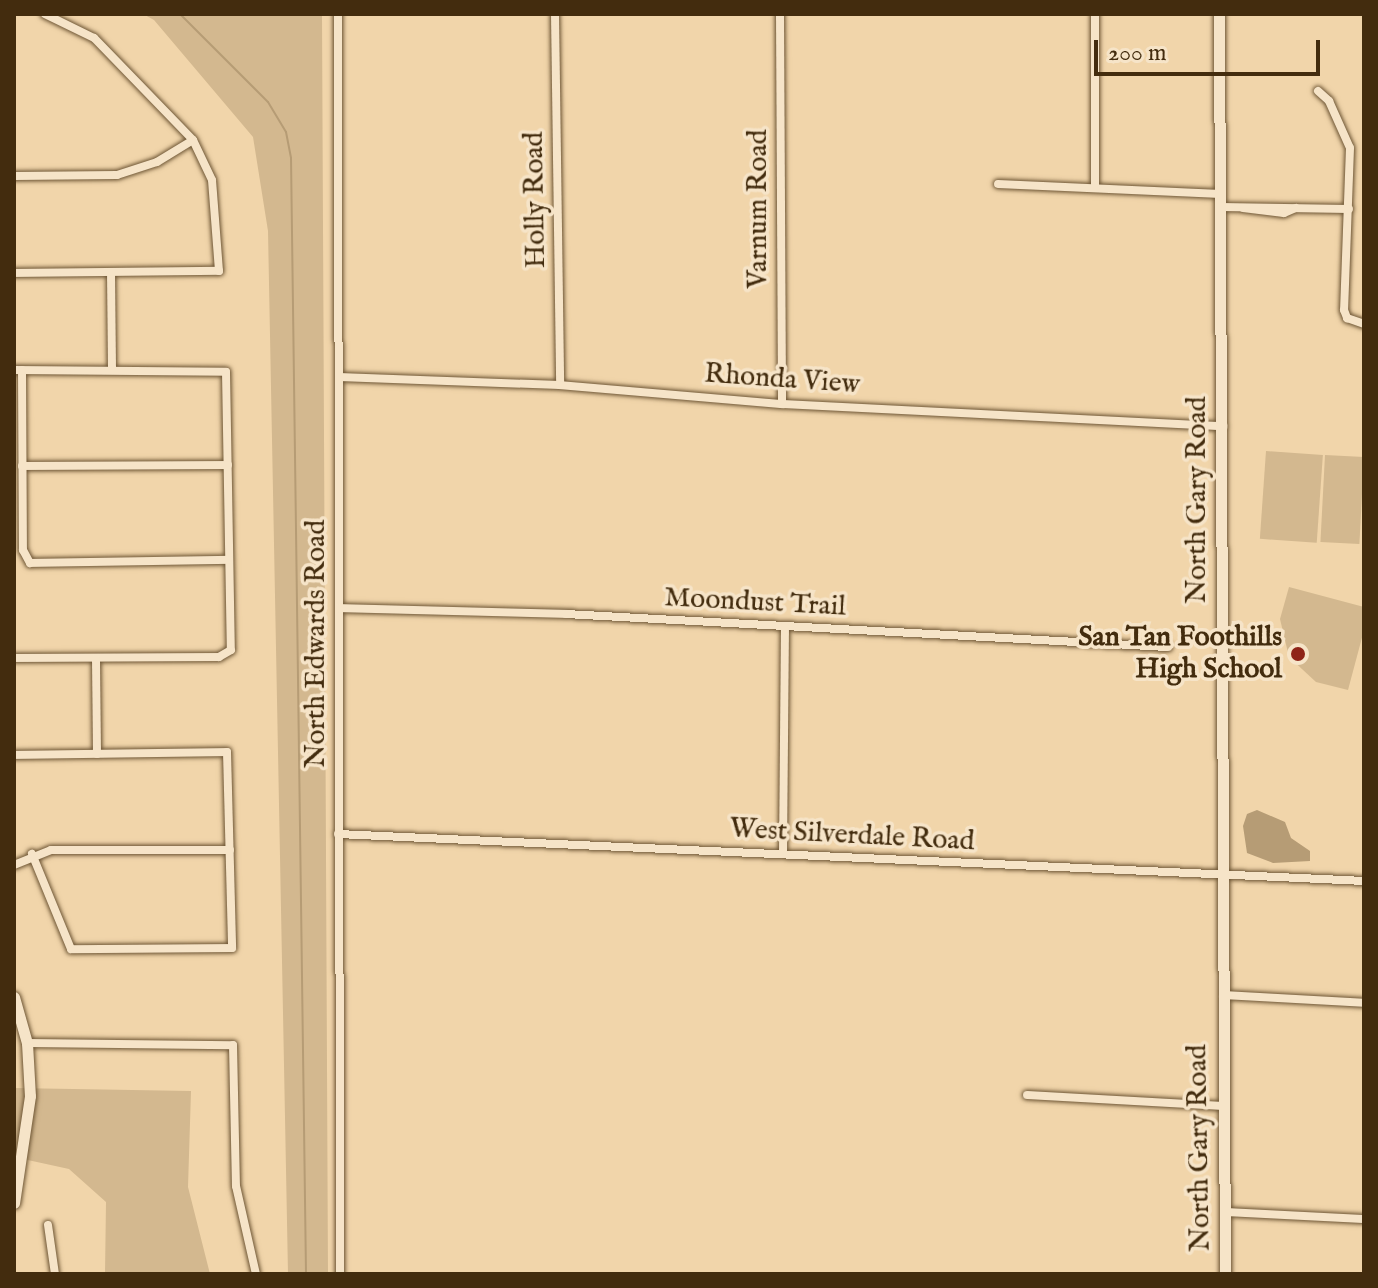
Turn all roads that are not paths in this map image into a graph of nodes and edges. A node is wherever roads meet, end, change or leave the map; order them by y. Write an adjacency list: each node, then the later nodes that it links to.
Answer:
1 (45, 14): 8 (street)
2 (338, 14): 19 (street, North Edwards Road)
3 (555, 14): 20 (street, Holly Road)
4 (780, 14): 21 (street, Varnum Road)
5 (1095, 14): 11 (street)
6 (1219, 14): 12 (street, North Gary Road)
7 (1318, 91): 13 (street)
8 (193, 140): 9 (street); 14 (street)
9 (14, 176)
10 (998, 184): 11 (street)
11 (1095, 188): 12 (street)
12 (1221, 200): 13 (street); 22 (street, North Gary Road)
13 (1349, 209): 16 (street)
14 (111, 272): 15 (street); 17 (street)
15 (14, 273)
16 (1364, 324)
17 (112, 368): 18 (street); 23 (street)
18 (18, 370): 24 (street)
19 (339, 377): 20 (street, Rhonda View); 26 (street, North Edwards Road)
20 (560, 385): 21 (street, Rhonda View)
21 (782, 404): 22 (street, Rhonda View)
22 (1223, 426): 38 (street, North Gary Road)
23 (228, 465): 24 (street); 25 (street)
24 (22, 466): 25 (street)
25 (229, 560): 30 (street)
26 (340, 608): 27 (street, Moondust Trail); 33 (street, North Edwards Road)
27 (785, 627): 28 (street, Moondust Trail); 36 (street)
28 (1168, 647)
29 (14, 658): 30 (street)
30 (96, 659): 31 (street)
31 (97, 754): 32 (street); 34 (street)
32 (14, 755)
33 (338, 834): 36 (street, West Silverdale Road); 52 (street, North Edwards Road)
34 (230, 850): 35 (street); 35 (street)
35 (32, 854): 37 (street)
36 (783, 854): 38 (street, West Silverdale Road)
37 (14, 865)
38 (1223, 875): 39 (street, West Silverdale Road); 40 (street, North Gary Road)
39 (1364, 881)
40 (1223, 995): 42 (street); 45 (street, North Gary Road)
41 (14, 997): 43 (street)
42 (1364, 1003)
43 (27, 1043): 46 (street); 51 (street)
44 (1027, 1095): 45 (street)
45 (1224, 1106): 47 (street, North Gary Road)
46 (14, 1203)
47 (1225, 1212): 48 (street); 53 (street, North Gary Road)
48 (1364, 1219)
49 (48, 1225): 50 (street)
50 (55, 1274)
51 (256, 1274)
52 (340, 1274)
53 (1225, 1274)

